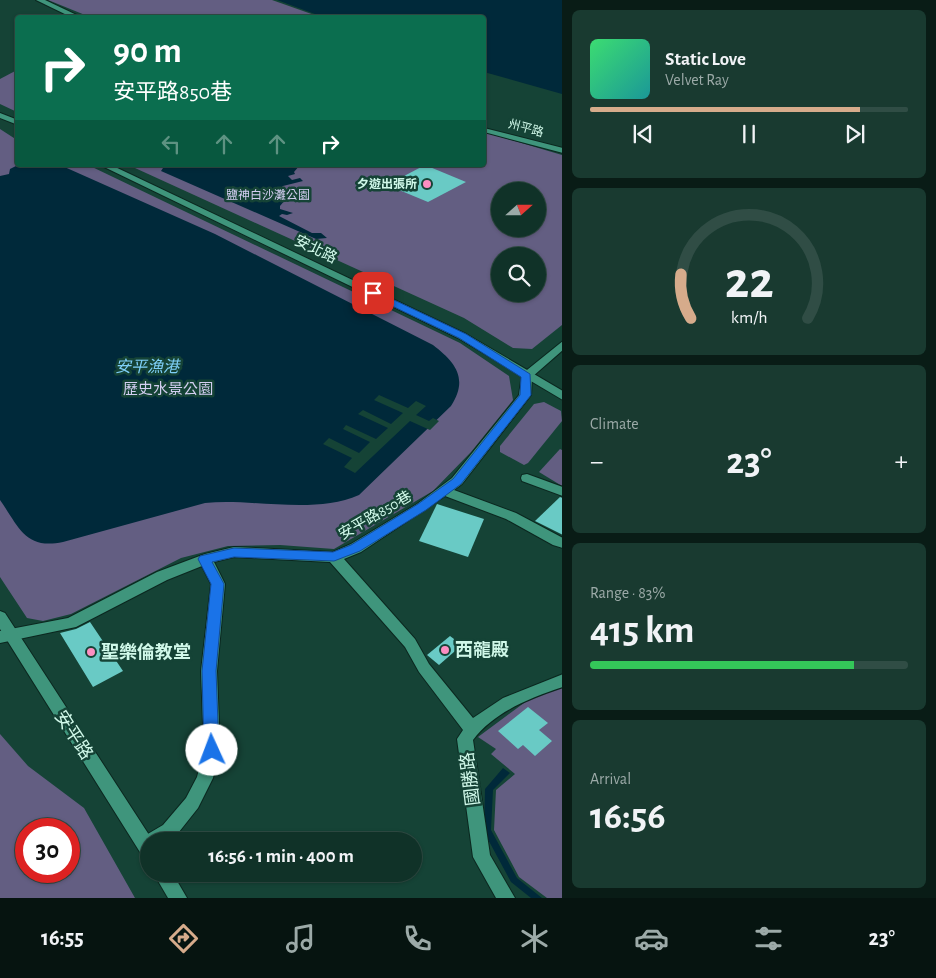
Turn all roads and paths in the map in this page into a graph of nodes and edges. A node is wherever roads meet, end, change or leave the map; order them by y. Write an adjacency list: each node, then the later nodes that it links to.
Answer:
1 (39, 0): 2 (street)
2 (73, 15)
3 (0, 115): 4 (street)
4 (15, 122)
5 (486, 131): 6 (street, 州平路)
6 (562, 151)
7 (108, 167): 9 (street, 安北路)
8 (562, 344): 9 (street)
9 (526, 376): 10 (street, 安北路); 12 (street, 安平路850巷)
10 (562, 397)
11 (527, 478): 13 (street)
12 (444, 491): 14 (street); 15 (street, 安平路850巷)
13 (562, 492)
14 (562, 543)
15 (334, 557): 16 (street, 安平路850巷); 20 (street)
16 (205, 559): 18 (street, 安平路850巷); 22 (street)
17 (0, 617): 18 (street, 安平路)
18 (5, 636): 21 (street, 安平路)
19 (562, 680): 20 (street)
20 (471, 728): 25 (street, 國勝路)
21 (140, 832)
22 (168, 832)
23 (168, 882): 24 (street)
24 (178, 898)
25 (506, 898)

